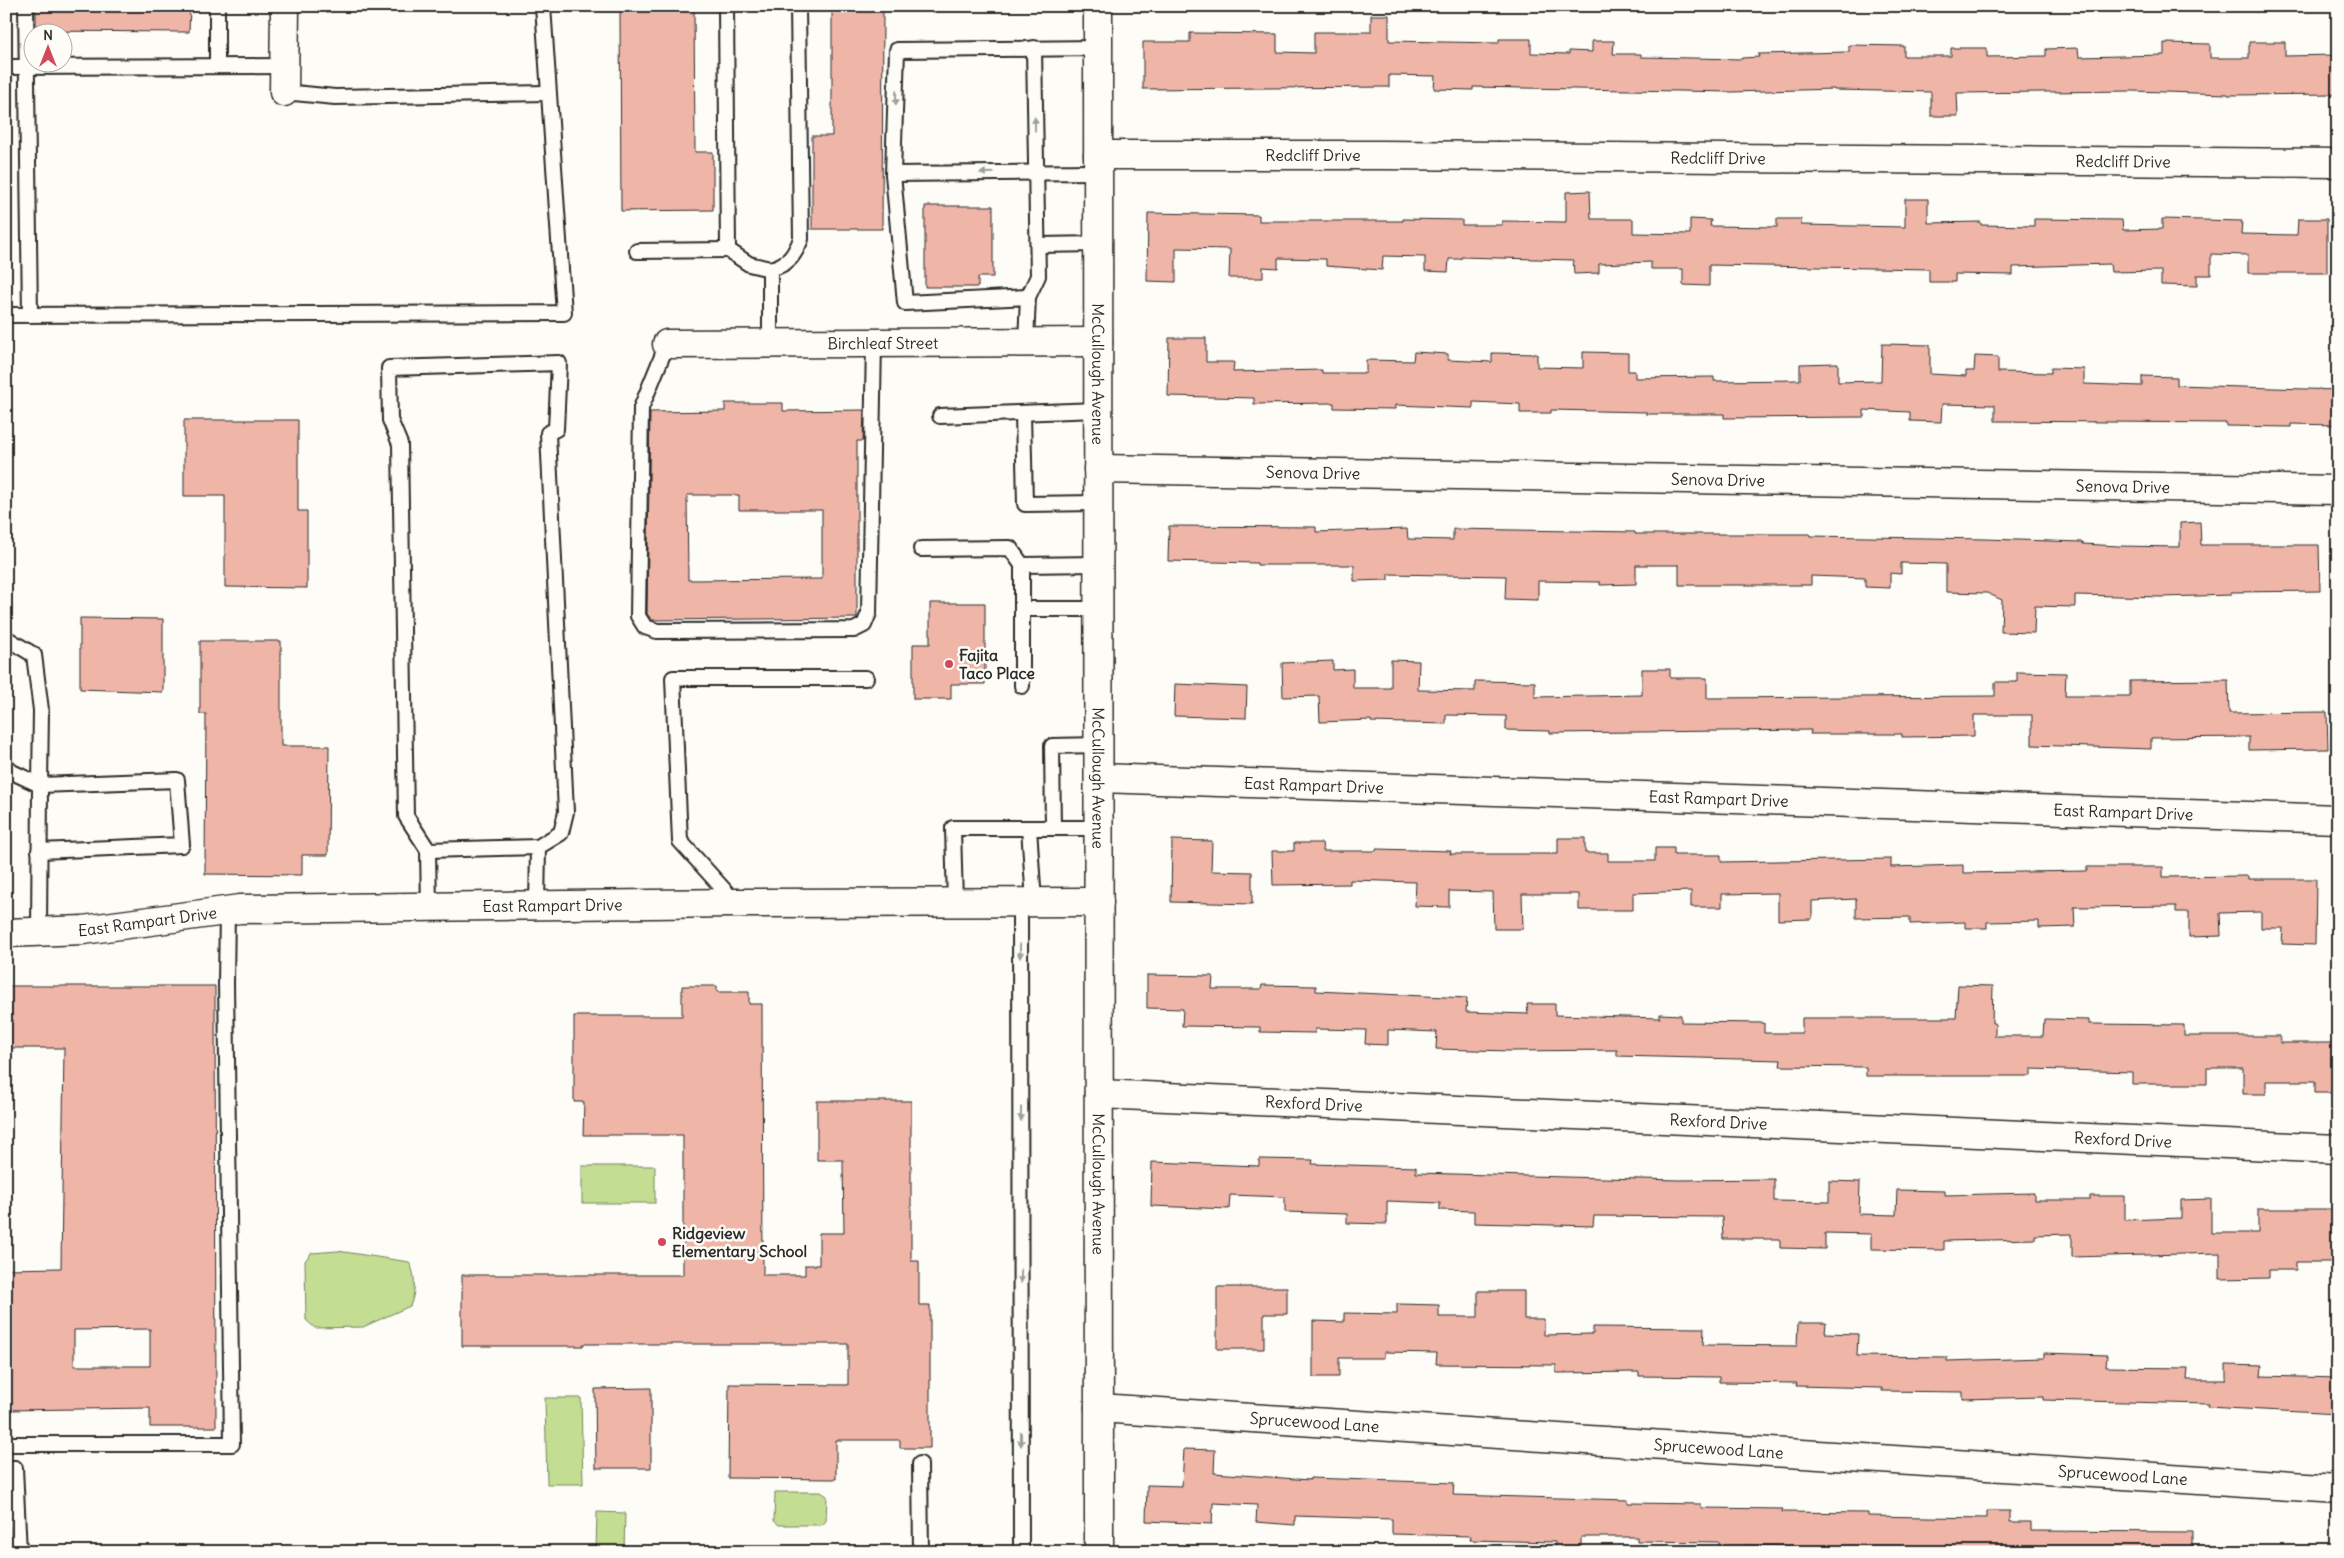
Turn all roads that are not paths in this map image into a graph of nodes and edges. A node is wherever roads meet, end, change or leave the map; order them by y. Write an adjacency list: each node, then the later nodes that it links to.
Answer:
1 (26, 6): 8 (lane)
2 (216, 6): 11 (lane)
3 (285, 6): 16 (street)
4 (543, 6): 17 (lane)
5 (726, 6): 24 (lane)
6 (798, 6): 26 (lane)
7 (1098, 6): 10 (street, McCullough Avenue)
8 (26, 22)
9 (1034, 48): 10 (lane); 20 (lane, one-way to 9); 21 (lane, one-way to 21)
10 (1098, 48): 18 (street, McCullough Avenue)
11 (217, 66): 14 (lane); 16 (lane)
12 (6, 67): 13 (lane)
13 (22, 67)
14 (72, 67)
15 (26, 72): 29 (lane)
16 (284, 79): 17 (lane)
17 (548, 93): 29 (lane)
18 (1098, 163): 19 (street, Redcliff Drive); 20 (lane); 22 (street, McCullough Avenue)
19 (2338, 163)
20 (1036, 173): 21 (lane, one-way to 21); 23 (lane)
21 (893, 174): 27 (lane)
22 (1098, 244): 23 (lane); 31 (street, McCullough Avenue)
23 (1038, 245): 27 (lane)
24 (728, 250): 25 (lane); 26 (lane)
25 (637, 251)
26 (770, 269): 32 (lane)
27 (1028, 297): 30 (lane)
28 (6, 315): 29 (lane)
29 (30, 315)
30 (1026, 342): 31 (street, Birchleaf Street); 33 (street, Birchleaf Street)
31 (1098, 342): 35 (street, McCullough Avenue)
32 (770, 343): 33 (street, Birchleaf Street); 34 (street, Birchleaf Street)
33 (874, 343): 34 (lane)
34 (668, 344)
35 (1098, 410): 36 (lane); 38 (street, McCullough Avenue)
36 (1023, 413): 37 (lane); 40 (lane)
37 (940, 416)
38 (1098, 469): 39 (street, Senova Drive); 40 (street, McCullough Avenue)
39 (2338, 490)
40 (1098, 503): 42 (street, McCullough Avenue)
41 (922, 550): 43 (lane)
42 (1098, 564): 43 (lane); 45 (street, McCullough Avenue)
43 (1022, 565): 44 (lane)
44 (1022, 609): 45 (lane); 48 (lane)
45 (1099, 609): 49 (street, McCullough Avenue)
46 (6, 638): 52 (lane)
47 (866, 678): 62 (lane)
48 (1022, 686)
49 (1099, 745): 51 (street, McCullough Avenue); 55 (lane)
50 (6, 766): 52 (lane)
51 (1099, 778): 53 (street, East Rampart Drive); 56 (street, McCullough Avenue)
52 (40, 785): 59 (lane); 59 (lane)
53 (2338, 819)
54 (1030, 828): 55 (lane); 60 (lane); 63 (lane)
55 (1052, 828): 56 (lane)
56 (1099, 828): 61 (street, McCullough Avenue)
57 (538, 847): 58 (lane); 58 (lane); 65 (lane)
58 (428, 850): 64 (lane)
59 (40, 852): 68 (lane)
60 (1027, 902): 61 (street, East Rampart Drive); 63 (street, East Rampart Drive); 78 (lane, one-way to 78)
61 (1099, 902): 69 (street, McCullough Avenue)
62 (736, 903): 63 (street, East Rampart Drive); 65 (street, East Rampart Drive)
63 (955, 903)
64 (430, 907): 65 (street, East Rampart Drive); 66 (street, East Rampart Drive)
65 (538, 907)
66 (227, 911): 68 (street, East Rampart Drive); 72 (lane)
67 (6, 933): 68 (street, East Rampart Drive)
68 (40, 933)
69 (1099, 1094): 70 (street, Rexford Drive); 71 (street, McCullough Avenue)
70 (2338, 1149)
71 (1099, 1408): 75 (street, Sprucewood Lane); 79 (street, McCullough Avenue)
72 (6, 1444)
73 (920, 1464): 77 (lane)
74 (6, 1468): 76 (lane)
75 (2338, 1489)
76 (19, 1552)
77 (921, 1552)
78 (1021, 1552)
79 (1099, 1552)

